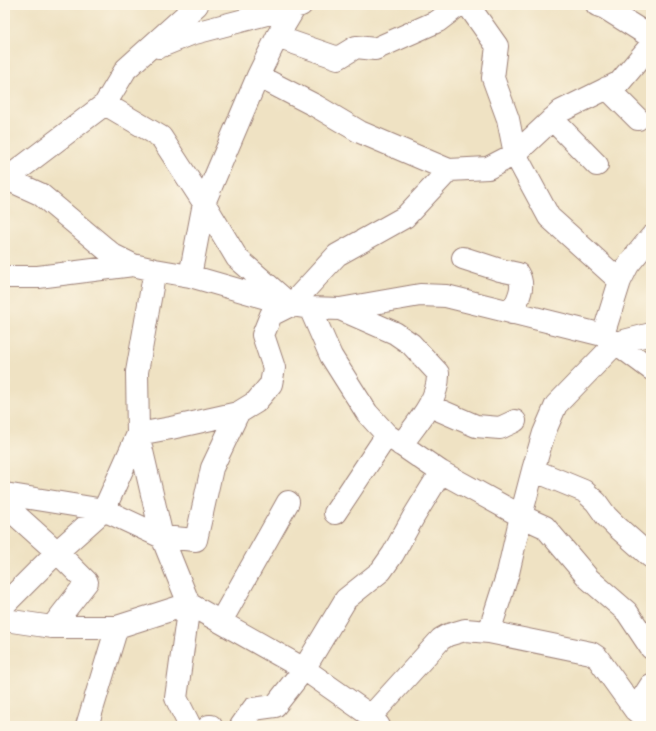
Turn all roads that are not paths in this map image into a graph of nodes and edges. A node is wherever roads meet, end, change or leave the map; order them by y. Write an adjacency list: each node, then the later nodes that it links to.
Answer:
1 (197, 5): 9 (street)
2 (459, 5): 6 (street)
3 (468, 5): 15 (street)
4 (597, 5): 7 (street)
5 (298, 6): 6 (street); 9 (street)
6 (278, 37): 10 (street)
7 (651, 37)
8 (651, 44): 11 (street)
9 (143, 54): 12 (street)
10 (258, 76): 17 (street); 19 (street)
11 (607, 88): 13 (street); 14 (street)
12 (104, 104): 18 (street); 19 (street)
13 (552, 119): 15 (street); 16 (street)
14 (638, 119)
15 (515, 154): 17 (street); 26 (street)
16 (597, 165)
17 (449, 170): 27 (street)
18 (6, 179): 22 (street)
19 (204, 203): 24 (street); 27 (street)
20 (651, 237): 26 (street)
21 (463, 258): 29 (street)
22 (133, 265): 23 (street); 25 (street)
23 (155, 270): 24 (street); 36 (street)
24 (190, 276): 27 (street)
25 (5, 277)
26 (620, 281): 31 (street)
27 (300, 307): 28 (street); 34 (street); 37 (street)
28 (340, 309): 29 (street); 33 (street)
29 (512, 313): 31 (street)
30 (651, 334): 31 (street)
31 (609, 339): 32 (street); 38 (street)
32 (651, 369)
33 (430, 406): 35 (street); 37 (street)
34 (238, 413): 36 (street); 46 (street)
35 (515, 421)
36 (138, 434): 43 (street); 46 (street)
37 (394, 440): 39 (street); 44 (street)
38 (533, 470): 45 (street); 48 (street)
39 (441, 472): 45 (street); 57 (street)
40 (5, 494): 43 (street)
41 (5, 502): 47 (street)
42 (288, 502): 52 (street)
43 (104, 510): 46 (street); 47 (street)
44 (335, 513)
45 (521, 516): 55 (street); 56 (street)
46 (162, 537): 50 (street)
47 (57, 552): 49 (street); 53 (street)
48 (651, 557)
49 (5, 604)
50 (189, 604): 52 (street); 54 (street); 62 (street)
51 (5, 620): 53 (street)
52 (221, 621): 57 (street)
53 (52, 627): 54 (street)
54 (117, 627): 61 (street)
55 (489, 632): 59 (street); 60 (street)
56 (651, 648)
57 (304, 669): 60 (street); 63 (street)
58 (651, 684): 59 (street)
59 (643, 716)
60 (375, 721)
61 (87, 726)
62 (190, 726)
63 (241, 726)

